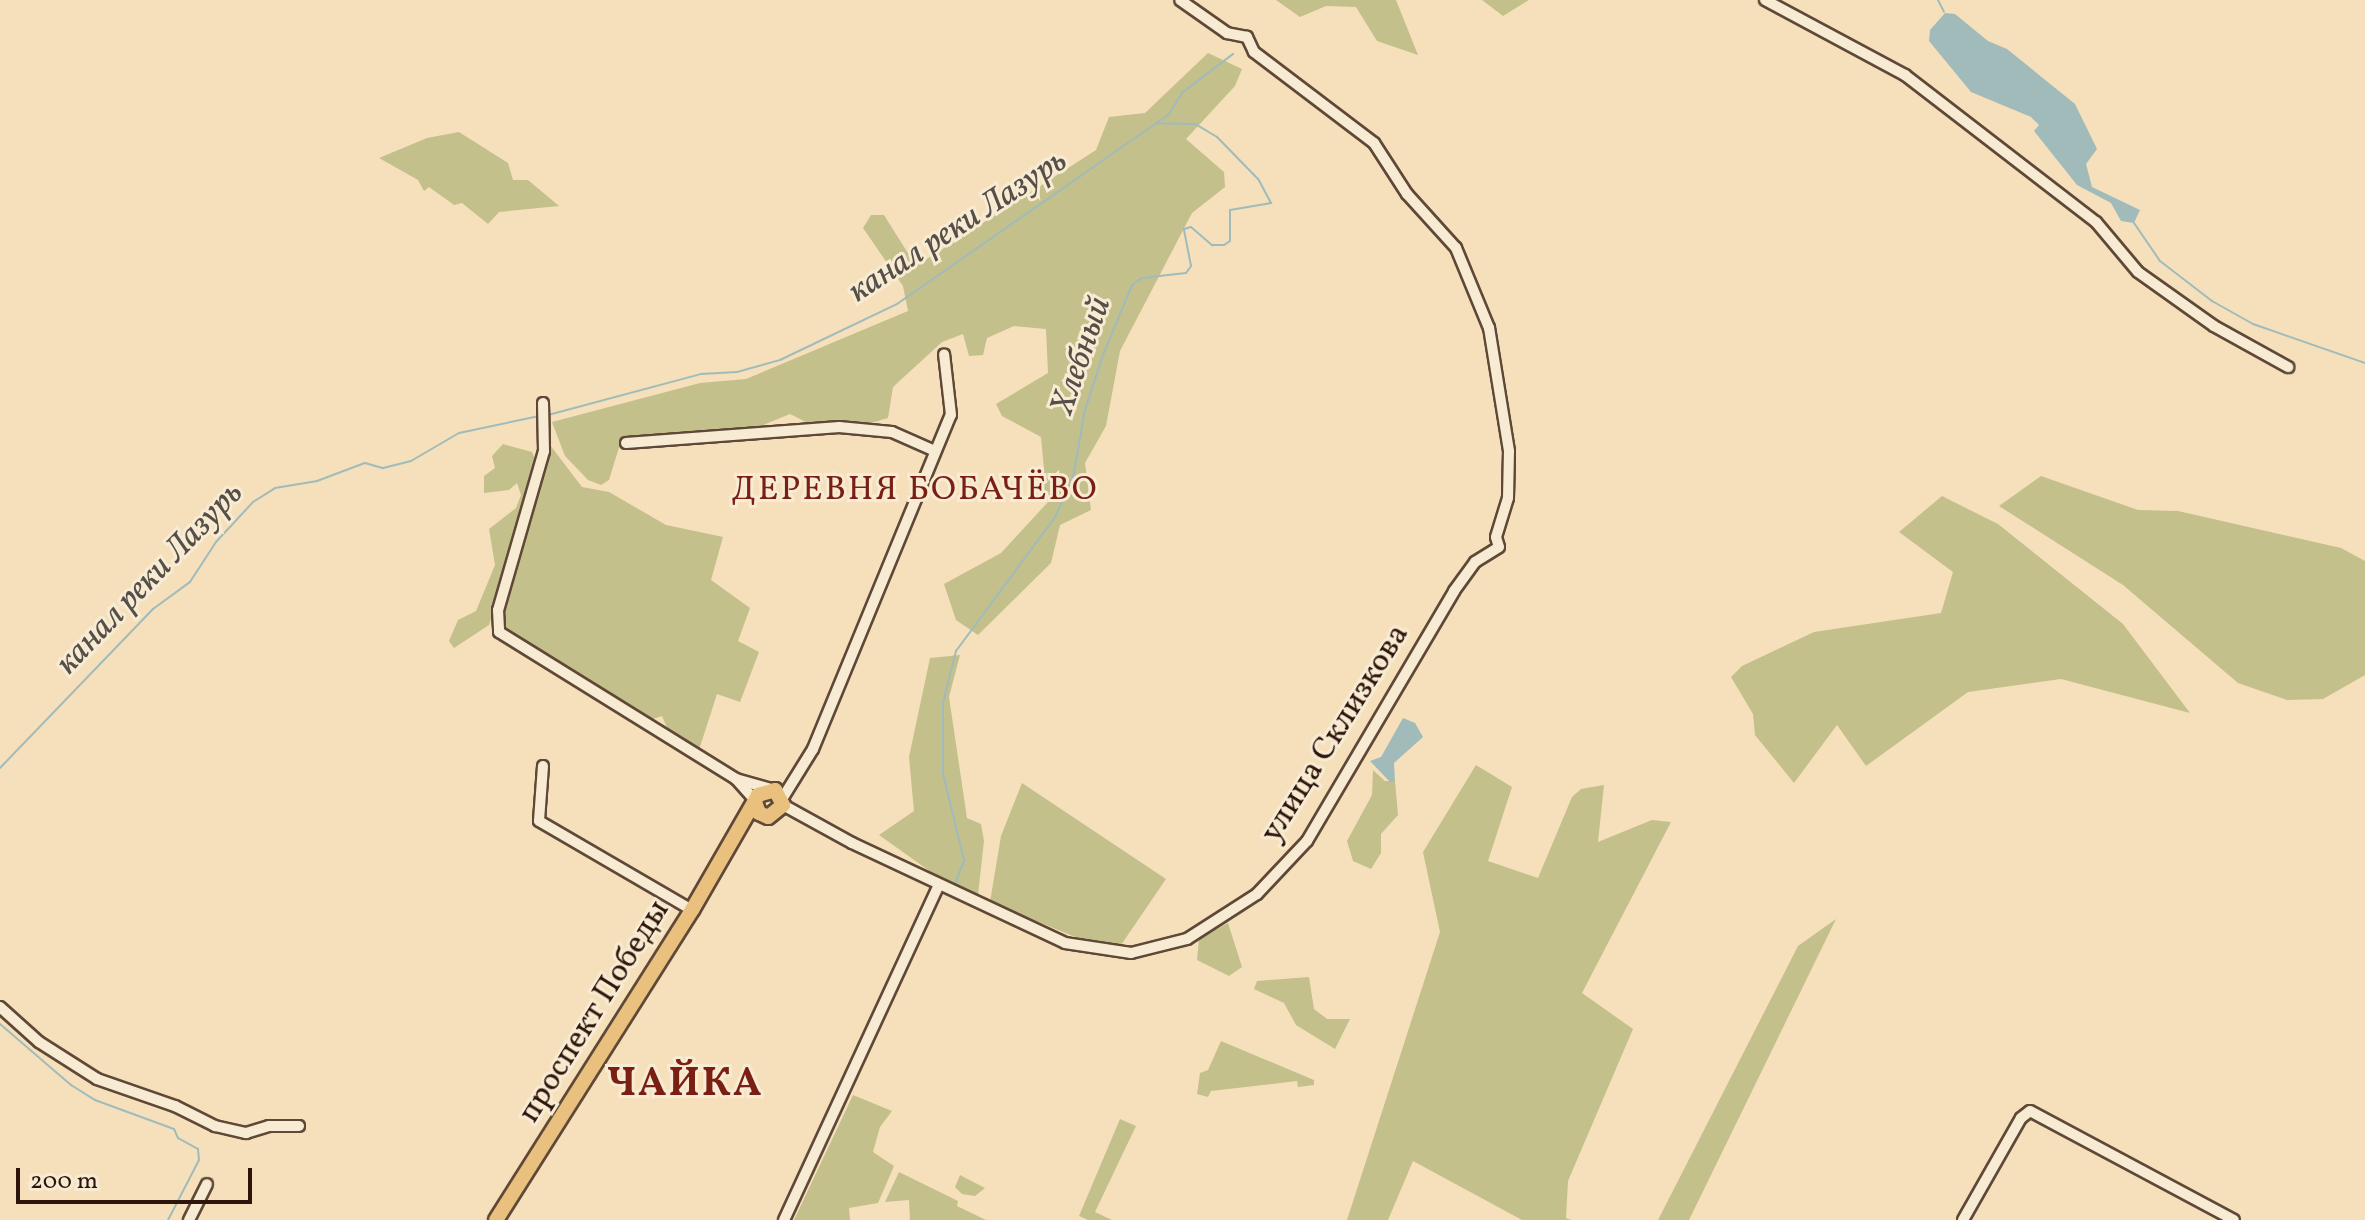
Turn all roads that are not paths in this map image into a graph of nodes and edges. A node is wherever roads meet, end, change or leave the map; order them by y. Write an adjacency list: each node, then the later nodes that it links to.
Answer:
1 (1180, 0): 15 (street, улица Склизкова)
2 (1765, 0): 4 (street)
3 (944, 354): 7 (street)
4 (2288, 367)
5 (543, 403): 9 (street)
6 (626, 443): 7 (street)
7 (935, 451): 10 (street)
8 (543, 766): 16 (street)
9 (736, 779): 10 (street); 11 (street)
10 (778, 798): 11 (main road, проспект Победы); 12 (main road); 13 (street)
11 (756, 801): 12 (main road); 14 (main road, проспект Победы)
12 (770, 817): 13 (street); 14 (main road)
13 (807, 818): 15 (street)
14 (740, 831): 16 (main road, проспект Победы)
15 (939, 885): 22 (street)
16 (692, 910): 21 (main road, проспект Победы)
17 (0, 1007): 18 (street)
18 (299, 1126)
19 (207, 1184): 20 (street)
20 (189, 1220)
21 (496, 1220)
22 (784, 1220)
23 (1963, 1220): 24 (street)
24 (2234, 1220)

